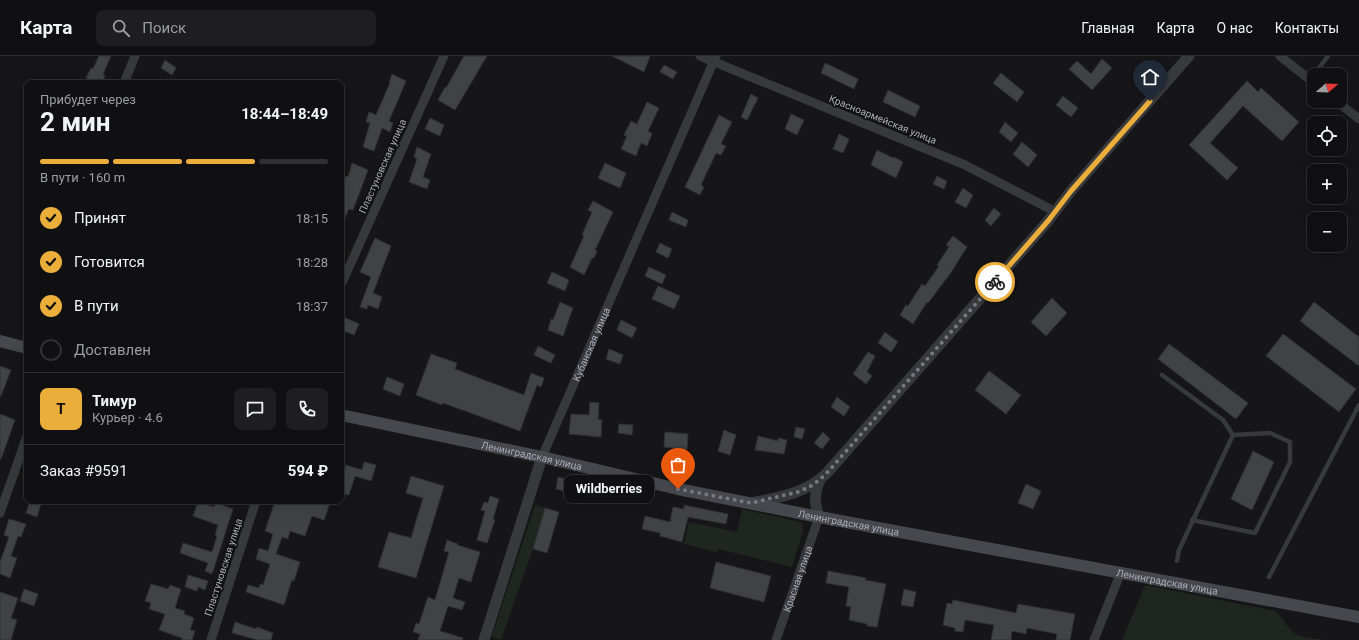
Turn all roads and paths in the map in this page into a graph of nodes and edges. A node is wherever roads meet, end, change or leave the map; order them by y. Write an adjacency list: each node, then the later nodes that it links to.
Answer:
1 (136, 56): 10 (street)
2 (444, 56): 14 (street, Пластуновская улица)
3 (700, 56): 7 (street, Красноармейская улица)
4 (1189, 56): 13 (street)
5 (1280, 56): 9 (street)
6 (1328, 56): 8 (lane)
7 (715, 59): 13 (street, Красноармейская улица); 22 (street, Кубанская улица)
8 (1320, 68)
9 (1307, 77)
10 (125, 80)
11 (1345, 108): 12 (street)
12 (1359, 119)
13 (1054, 211): 23 (street)
14 (344, 278)
15 (0, 341): 16 (main road)
16 (24, 347)
17 (1162, 375): 20 (lane)
18 (1359, 405): 31 (lane)
19 (344, 415): 22 (main road, Ленинградская улица)
20 (1233, 435): 28 (lane); 28 (lane)
21 (24, 445): 26 (street)
22 (542, 458): 24 (main road, Ленинградская улица); 34 (street, Кубанская улица)
23 (820, 480): 24 (street); 27 (street)
24 (751, 503): 27 (main road, Ленинградская улица)
25 (255, 504): 33 (street, Пластуновская улица)
26 (0, 513)
27 (819, 517): 30 (main road, Ленинградская улица); 35 (street, Красная улица)
28 (1192, 520): 29 (lane)
29 (1177, 561)
30 (1121, 572): 32 (main road, Ленинградская улица); 36 (street)
31 (1269, 577)
32 (1359, 617)
33 (211, 640)
34 (484, 640)
35 (776, 640)
36 (1094, 640)

